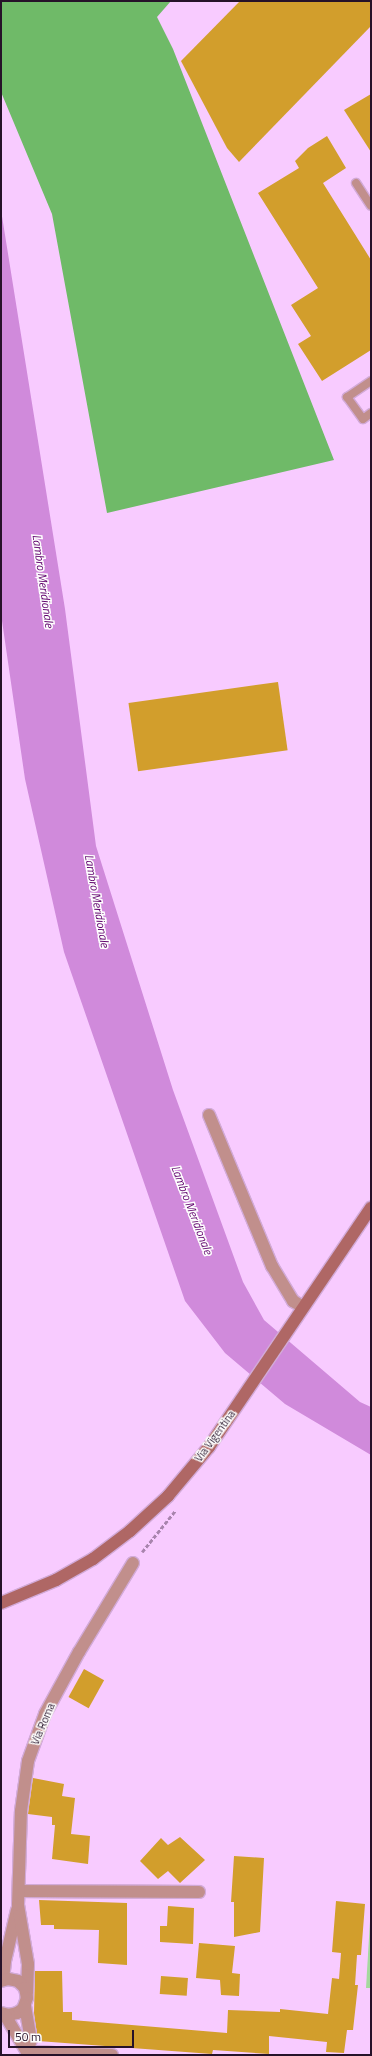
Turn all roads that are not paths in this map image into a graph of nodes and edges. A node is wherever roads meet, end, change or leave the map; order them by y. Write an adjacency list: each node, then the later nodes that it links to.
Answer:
1 (356, 183): 2 (lane)
2 (371, 206)
3 (371, 381): 4 (lane)
4 (371, 413)
5 (209, 1115): 7 (street)
6 (371, 1208): 7 (main road, Via Vigentina)
7 (303, 1307): 9 (main road, Via Vigentina)
8 (133, 1563): 10 (street, Via Roma)
9 (1, 1603)
10 (19, 1891): 11 (street); 12 (street, Via Roma)
11 (199, 1892)
12 (18, 1905): 13 (street, Via Roma); 14 (street, Via Roma)
13 (2, 1980): 14 (street, Via Roma)
14 (27, 1993): 15 (street, Via Roma)
15 (25, 2006): 16 (street); 17 (street, Via Roma)
16 (3, 2014): 17 (street)
17 (27, 2053): 18 (street)
18 (112, 2055)

